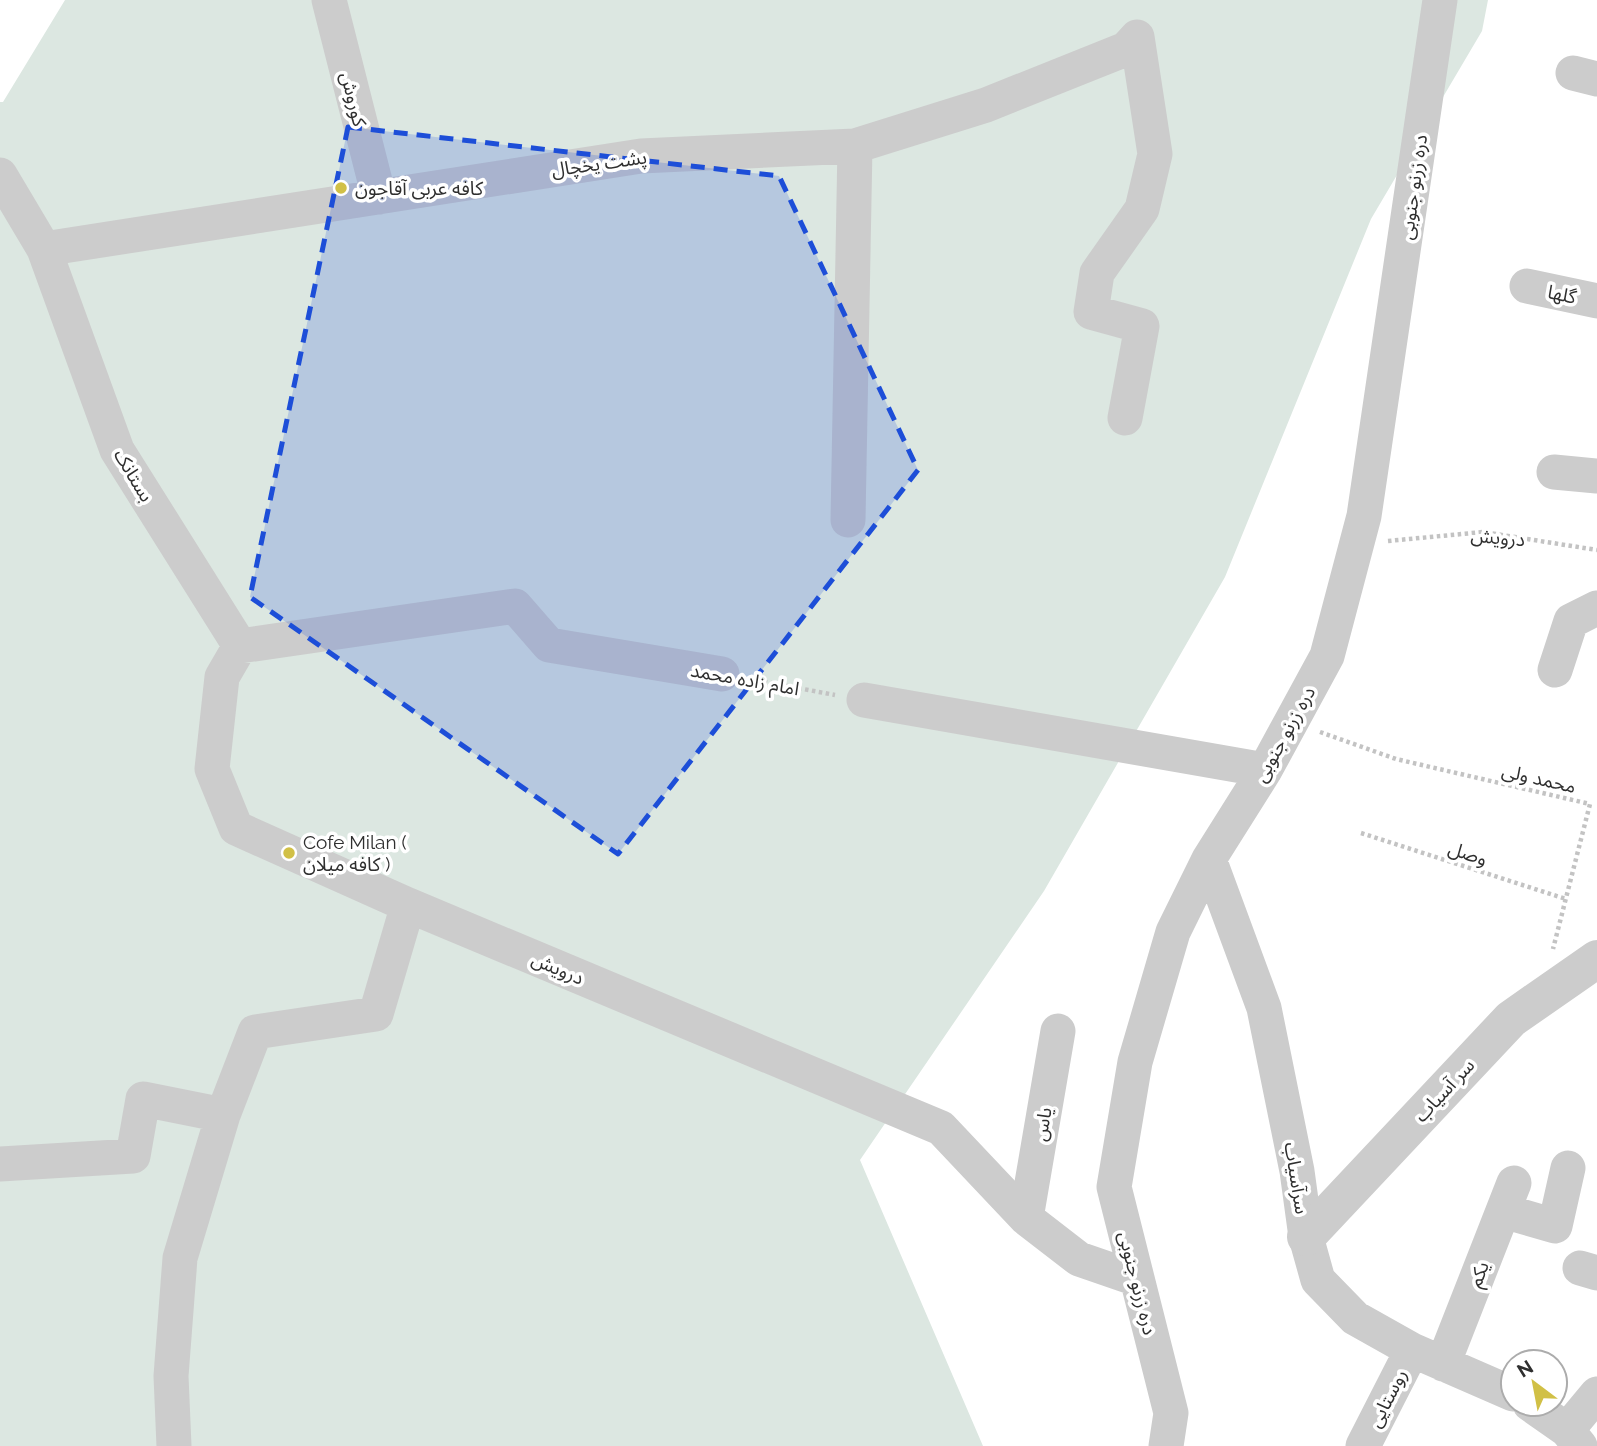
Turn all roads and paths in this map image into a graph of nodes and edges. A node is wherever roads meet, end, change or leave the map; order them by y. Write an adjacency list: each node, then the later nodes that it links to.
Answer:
1 (329, 0): 5 (street, کوروش)
2 (1440, 0): 13 (street, دره زرنو جنوبی)
3 (855, 146): 5 (street, پشت یخچال); 9 (street, پشت یخچال); 12 (street)
4 (0, 175): 6 (street, بستانک)
5 (379, 197): 6 (street, پشت یخچال)
6 (44, 249): 16 (street, بستانک)
7 (1527, 286): 8 (street, گلها)
8 (1597, 301)
9 (1125, 418)
10 (1554, 471): 11 (street)
11 (1597, 476)
12 (848, 520)
13 (1356, 543): 14 (path, درویش); 20 (street, دره زرنو جنوبی)
14 (1597, 550)
15 (1597, 608): 17 (street)
16 (240, 646): 18 (street, امام زاده محمد); 25 (street, درویش)
17 (1555, 670)
18 (722, 674): 19 (path, امام زاده محمد)
19 (864, 700): 21 (street)
20 (1292, 722): 21 (street, دره زرنو جنوبی); 24 (path, محمد ولی)
21 (1265, 770): 23 (street, دره زرنو جنوبی)
22 (1361, 833): 24 (path, وصل)
23 (1209, 859): 33 (street, سرآسیاب); 34 (street, دره زرنو جنوبی)
24 (1566, 899): 27 (path, محمد ولی)
25 (408, 905): 29 (street); 32 (street, درویش)
26 (1597, 959): 27 (street, سر آسیاب)
27 (1541, 998): 33 (street, سر آسیاب)
28 (1058, 1031): 32 (street, یاس)
29 (223, 1115): 30 (street); 40 (street)
30 (0, 1164)
31 (1568, 1168): 35 (street, یکم)
32 (1026, 1218): 34 (street)
33 (1306, 1237): 35 (street, سرآسیاب)
34 (1137, 1279): 41 (street, دره زرنو جنوبی)
35 (1427, 1357): 36 (street, سرآسیاب); 42 (street, روستایی)
36 (1499, 1388)
37 (1597, 1394): 39 (street)
38 (1548, 1418): 39 (street)
39 (1574, 1438)
40 (174, 1446)
41 (1166, 1446)
42 (1363, 1446)

